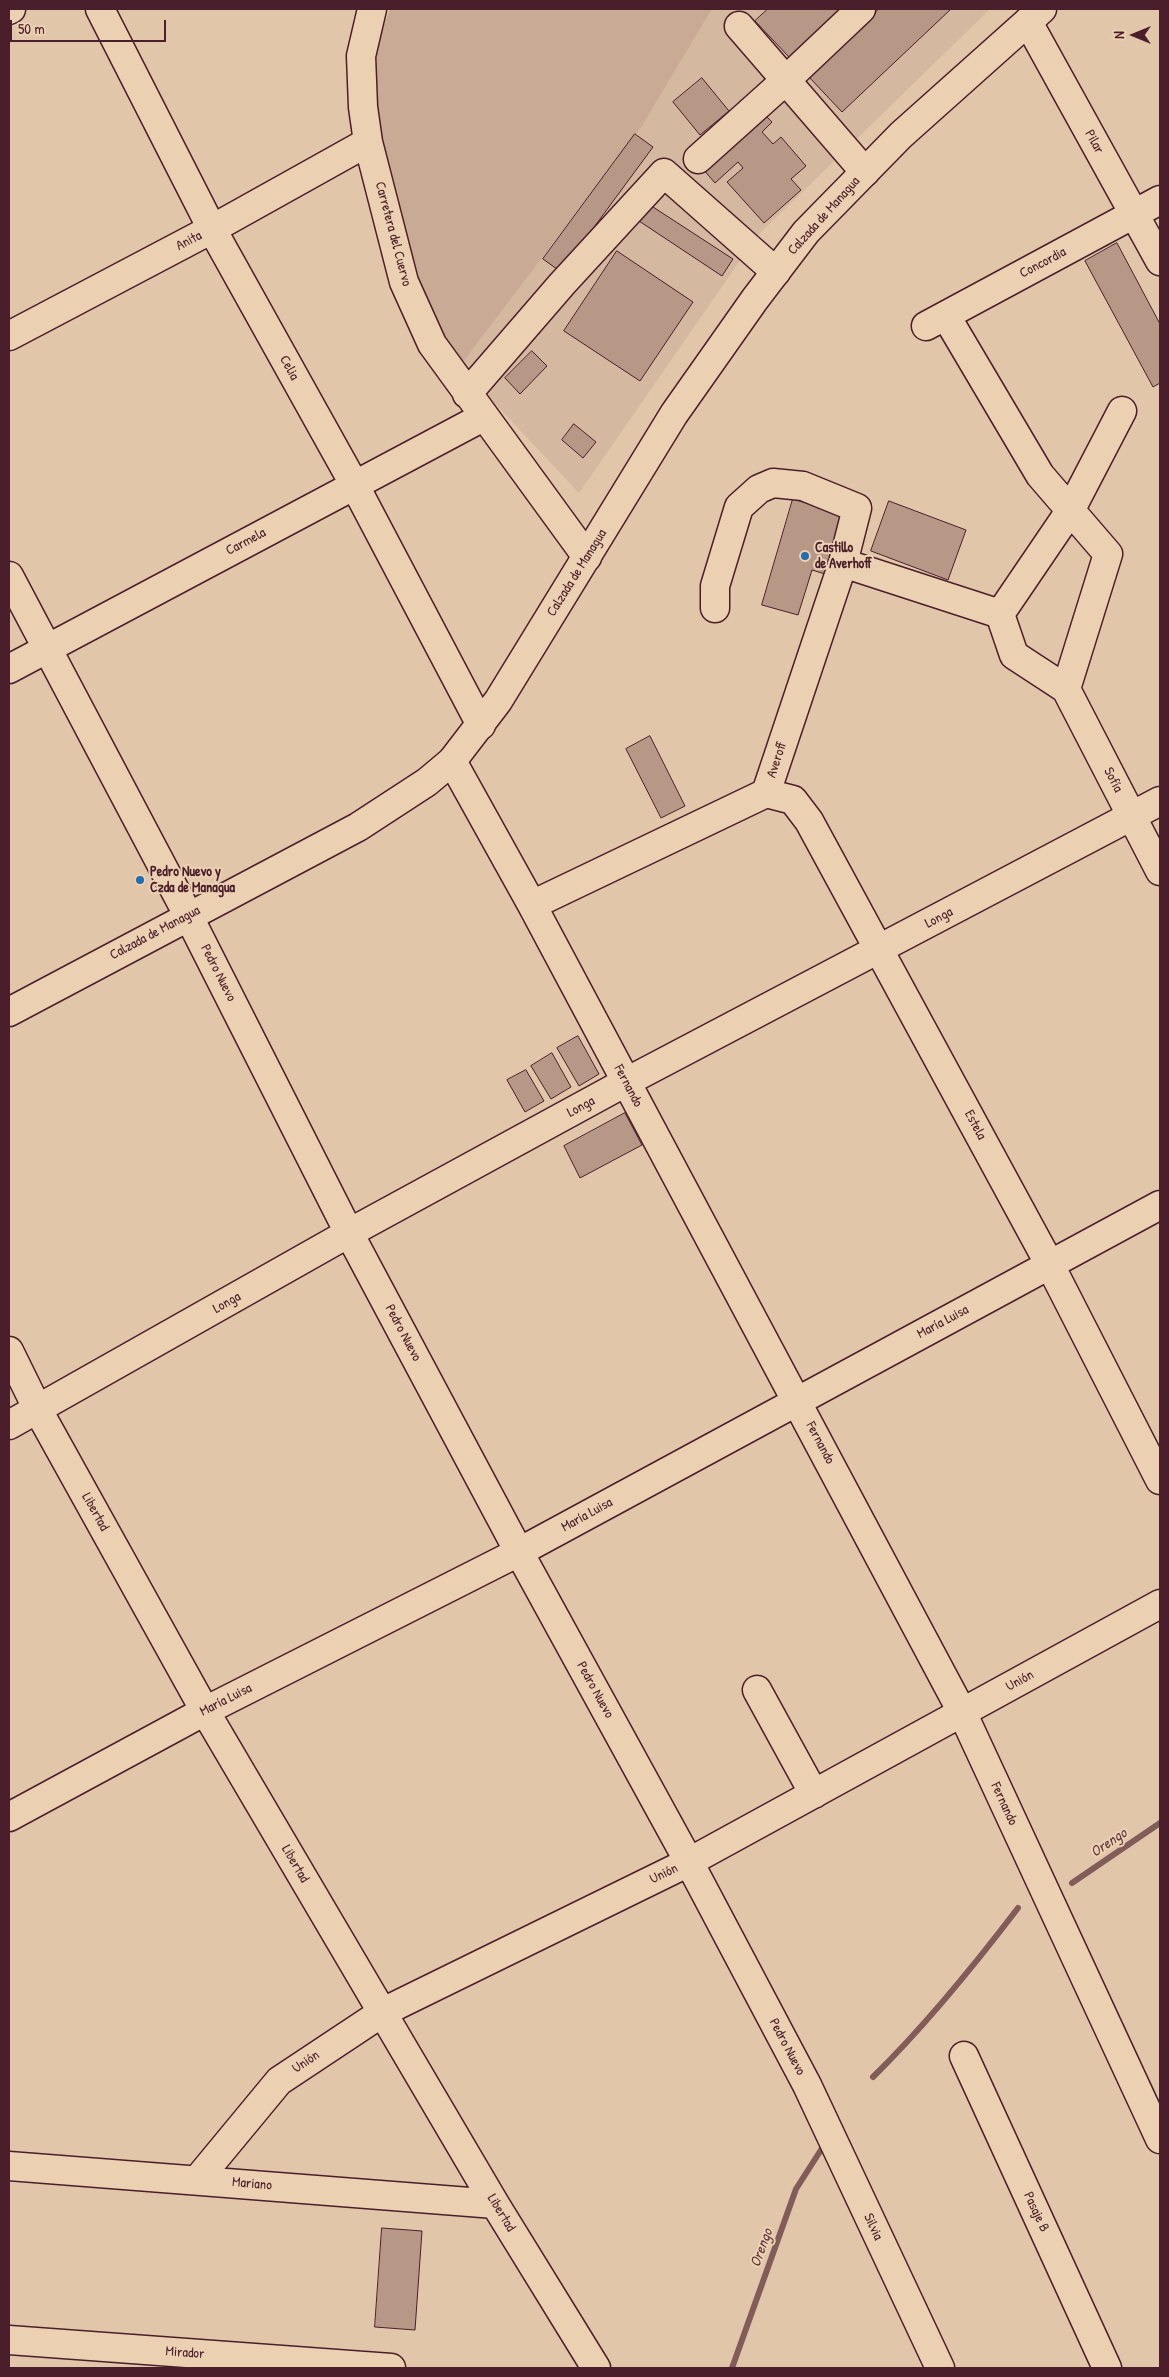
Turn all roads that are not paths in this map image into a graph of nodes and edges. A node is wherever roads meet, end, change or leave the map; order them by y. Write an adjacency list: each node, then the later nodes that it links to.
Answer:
1 (100, 9): 12 (street, Celia)
2 (372, 9): 7 (street, Carretera del Cuervo)
3 (861, 9): 6 (street)
4 (1035, 15): 9 (street, Calzada de Managua); 11 (street, Pilar)
5 (739, 26): 6 (street)
6 (786, 80): 8 (street); 9 (street)
7 (368, 142): 12 (street, Anita); 16 (street, Carretera del Cuervo)
8 (698, 159)
9 (865, 172): 14 (street, Calzada de Managua)
10 (1160, 200): 11 (street, Concordia)
11 (1134, 214): 13 (street, Pilar); 20 (street, Concordia)
12 (212, 229): 15 (street, Anita); 19 (street, Celia)
13 (1160, 261)
14 (776, 272): 16 (street); 21 (street, Calzada de Managua)
15 (9, 336)
16 (467, 394): 18 (street, Carretera del Cuervo)
17 (1122, 411): 20 (street)
18 (483, 417): 19 (street, Carmela); 21 (street, Carretera del Cuervo)
19 (354, 484): 26 (street, Carmela); 29 (street, Celia)
20 (1070, 511): 25 (street); 28 (street)
21 (586, 557): 29 (street, Calzada de Managua)
22 (843, 563): 24 (street, Averoff); 25 (street); 31 (street, Averoff)
23 (9, 576): 26 (street, Pedro Nuevo)
24 (715, 608)
25 (1000, 614): 28 (street)
26 (47, 648): 27 (street, Carmela); 36 (street, Pedro Nuevo)
27 (9, 668)
28 (1066, 688): 33 (street, Sofía)
29 (481, 725): 30 (street, Calzada de Managua)
30 (452, 761): 35 (street, Fernando); 36 (street, Calzada de Managua)
31 (766, 793): 35 (street, Averoff); 37 (street, Estela)
32 (1160, 800): 33 (street, Longa)
33 (1131, 816): 34 (street, Sofía); 37 (street, Longa)
34 (1160, 871)
35 (532, 905): 39 (street, Fernando)
36 (188, 915): 38 (street, Calzada de Managua); 41 (street, Pedro Nuevo)
37 (880, 950): 39 (street, Longa); 42 (street, Estela)
38 (9, 1012)
39 (626, 1082): 41 (street, Longa); 44 (street, Fernando)
40 (1160, 1205): 42 (street, María Luisa)
41 (349, 1233): 45 (street, Longa); 48 (street, Pedro Nuevo)
42 (1050, 1265): 44 (street, María Luisa); 47 (street, Estela)
43 (9, 1351): 45 (street, Libertad)
44 (797, 1401): 48 (street, María Luisa); 52 (street, Fernando)
45 (38, 1410): 46 (street, Longa); 51 (street, Libertad)
46 (9, 1426)
47 (1160, 1480)
48 (519, 1552): 51 (street, María Luisa); 55 (street, Pedro Nuevo)
49 (1160, 1604): 52 (street, Unión)
50 (757, 1690): 53 (street)
51 (206, 1711): 54 (street, María Luisa); 56 (street, Libertad)
52 (962, 1712): 53 (street, Unión); 59 (street, Fernando)
53 (814, 1794): 55 (street, Unión)
54 (9, 1817)
55 (689, 1862): 56 (street, Unión); 58 (street, Pedro Nuevo)
56 (383, 2012): 61 (street, Unión); 62 (street, Libertad)
57 (964, 2056): 67 (street, Pasaje B)
58 (807, 2085): 66 (street, Silvia)
59 (1160, 2139)
60 (9, 2166): 61 (street, Mariano)
61 (198, 2180): 62 (street, Mariano)
62 (495, 2204): 65 (street, Libertad)
63 (9, 2340): 64 (street, Mirador)
64 (391, 2368)
65 (596, 2368)
66 (940, 2368)
67 (1107, 2368)

